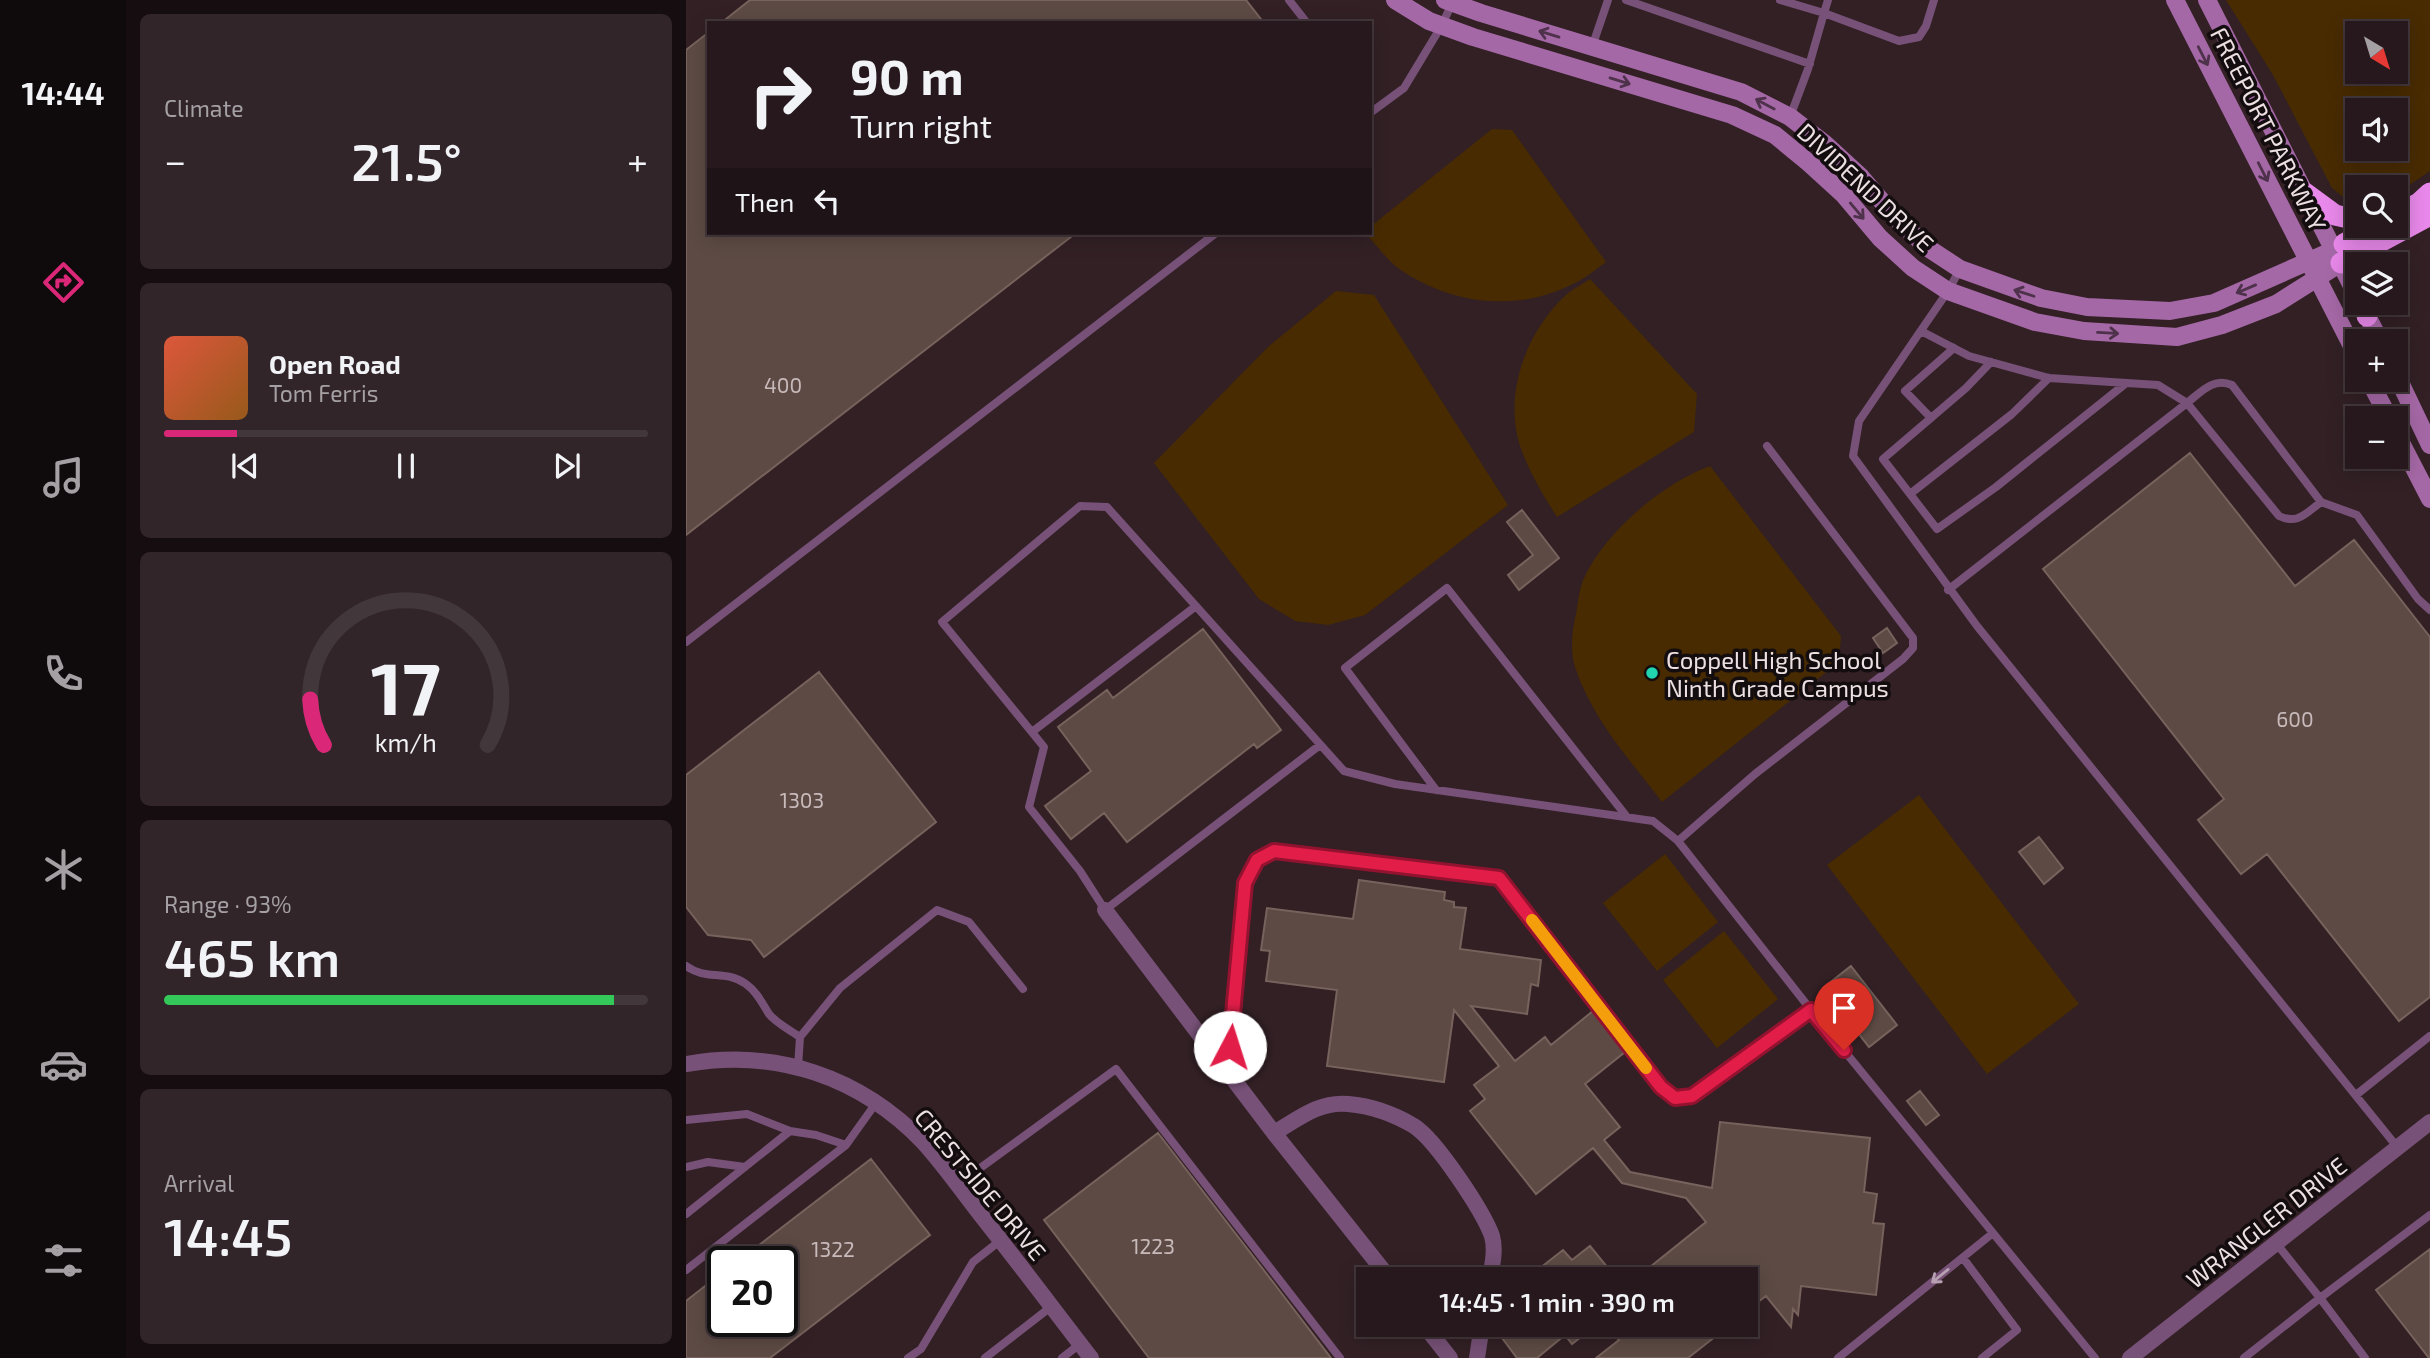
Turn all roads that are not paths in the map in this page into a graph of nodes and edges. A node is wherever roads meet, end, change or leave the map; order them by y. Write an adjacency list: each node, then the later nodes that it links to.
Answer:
1 (1289, 0): 12 (lane)
2 (1395, 0): 13 (street, DIVIDEND DRIVE)
3 (1608, 0): 14 (lane)
4 (1626, 0): 15 (lane)
5 (1780, 0): 11 (lane)
6 (1828, 0): 11 (lane)
7 (1934, 0): 11 (lane)
8 (2175, 0): 30 (street, FREEPORT PARKWAY, one-way to 30)
9 (2207, 0): 20 (street, FREEPORT PARKWAY)
10 (1449, 1): 13 (lane); 14 (street, DIVIDEND DRIVE, one-way to 10)
11 (1824, 13): 15 (lane)
12 (1305, 21)
13 (1442, 25): 16 (street, DIVIDEND DRIVE); 17 (lane)
14 (1592, 47): 16 (street); 18 (street, DIVIDEND DRIVE, one-way to 14)
15 (1810, 64): 18 (lane)
16 (1585, 71): 19 (street, DIVIDEND DRIVE, one-way to 19)
17 (1372, 110)
18 (1790, 117): 19 (street); 31 (street, DIVIDEND DRIVE)
19 (1775, 135): 34 (street, DIVIDEND DRIVE, one-way to 34)
20 (2305, 192): 24 (highway); 29 (street, FREEPORT PARKWAY)
21 (2430, 193): 22 (highway)
22 (2408, 213)
23 (2430, 215): 25 (highway)
24 (2345, 217)
25 (2408, 220)
26 (1213, 235): 53 (lane)
27 (2361, 238): 29 (highway)
28 (2370, 238): 29 (highway)
29 (2338, 257): 30 (street, DIVIDEND DRIVE); 32 (street, FREEPORT PARKWAY); 33 (street, DIVIDEND DRIVE)
30 (2309, 261): 31 (street, DIVIDEND DRIVE, one-way to 31); 33 (street, FREEPORT PARKWAY)
31 (1960, 269): 34 (lane)
32 (2345, 271)
33 (2317, 279): 34 (street, DIVIDEND DRIVE, one-way to 33); 36 (street, FREEPORT PARKWAY)
34 (1948, 291): 35 (lane)
35 (1921, 331): 37 (lane); 50 (lane)
36 (2345, 333)
37 (1954, 348): 38 (lane); 43 (lane)
38 (1991, 362): 39 (lane); 43 (lane)
39 (2049, 378): 40 (lane); 47 (lane)
40 (2125, 384): 42 (lane); 47 (lane)
41 (2405, 392): 44 (street)
42 (2187, 402): 49 (lane); 49 (lane); 50 (lane)
43 (1931, 418): 47 (lane)
44 (2430, 445)
45 (1768, 446): 58 (lane)
46 (2408, 456): 48 (street)
47 (1910, 494)
48 (2430, 499)
49 (2321, 502): 52 (lane)
50 (1948, 590): 68 (lane)
51 (1198, 609): 54 (lane); 54 (lane); 55 (lane)
52 (2430, 610)
53 (686, 642)
54 (1032, 732): 59 (lane)
55 (1320, 745): 56 (lane); 59 (lane)
56 (1436, 790): 57 (lane); 57 (lane)
57 (1628, 817): 58 (lane)
58 (1678, 841): 62 (lane)
59 (1105, 910): 66 (street)
60 (686, 966): 64 (lane)
61 (1023, 989): 64 (lane)
62 (1811, 1010): 66 (lane); 81 (lane)
63 (2430, 1036): 68 (lane)
64 (800, 1037): 67 (lane)
65 (686, 1064): 67 (street, CRESTSIDE DRIVE)
66 (1223, 1066): 73 (street)
67 (798, 1067): 69 (street, CRESTSIDE DRIVE)
68 (2356, 1096): 75 (lane)
69 (876, 1102): 74 (lane); 78 (street, CRESTSIDE DRIVE)
70 (686, 1120): 72 (lane)
71 (2430, 1122): 75 (street, WRANGLER DRIVE)
72 (790, 1132): 74 (lane); 77 (lane)
73 (1275, 1133): 85 (street); 86 (street)
74 (846, 1145): 87 (lane)
75 (2398, 1147): 83 (street, WRANGLER DRIVE)
76 (686, 1167): 77 (lane)
77 (745, 1167): 79 (lane)
78 (957, 1185): 82 (street, CRESTSIDE DRIVE); 97 (lane)
79 (686, 1214)
80 (2430, 1215): 88 (lane)
81 (1993, 1233): 84 (lane); 102 (lane)
82 (1001, 1240): 89 (street, CRESTSIDE DRIVE); 93 (lane)
83 (2276, 1243): 88 (lane); 103 (street, WRANGLER DRIVE)
84 (1963, 1258): 100 (lane, one-way to 100); 101 (lane)
85 (1381, 1267)
86 (1492, 1267)
87 (686, 1270)
88 (2320, 1298): 104 (lane); 105 (lane)
89 (1052, 1306): 92 (street, CRESTSIDE DRIVE); 94 (lane)
90 (1433, 1337): 98 (street)
91 (1480, 1337): 99 (street)
92 (1080, 1344): 95 (lane); 96 (street, CRESTSIDE DRIVE)
93 (908, 1358)
94 (985, 1358)
95 (1062, 1358)
96 (1091, 1358)
97 (1340, 1358)
98 (1450, 1358)
99 (1477, 1358)
100 (1838, 1358)
101 (1982, 1358)
102 (2095, 1358)
103 (2130, 1358)
104 (2244, 1358)
105 (2365, 1358)

